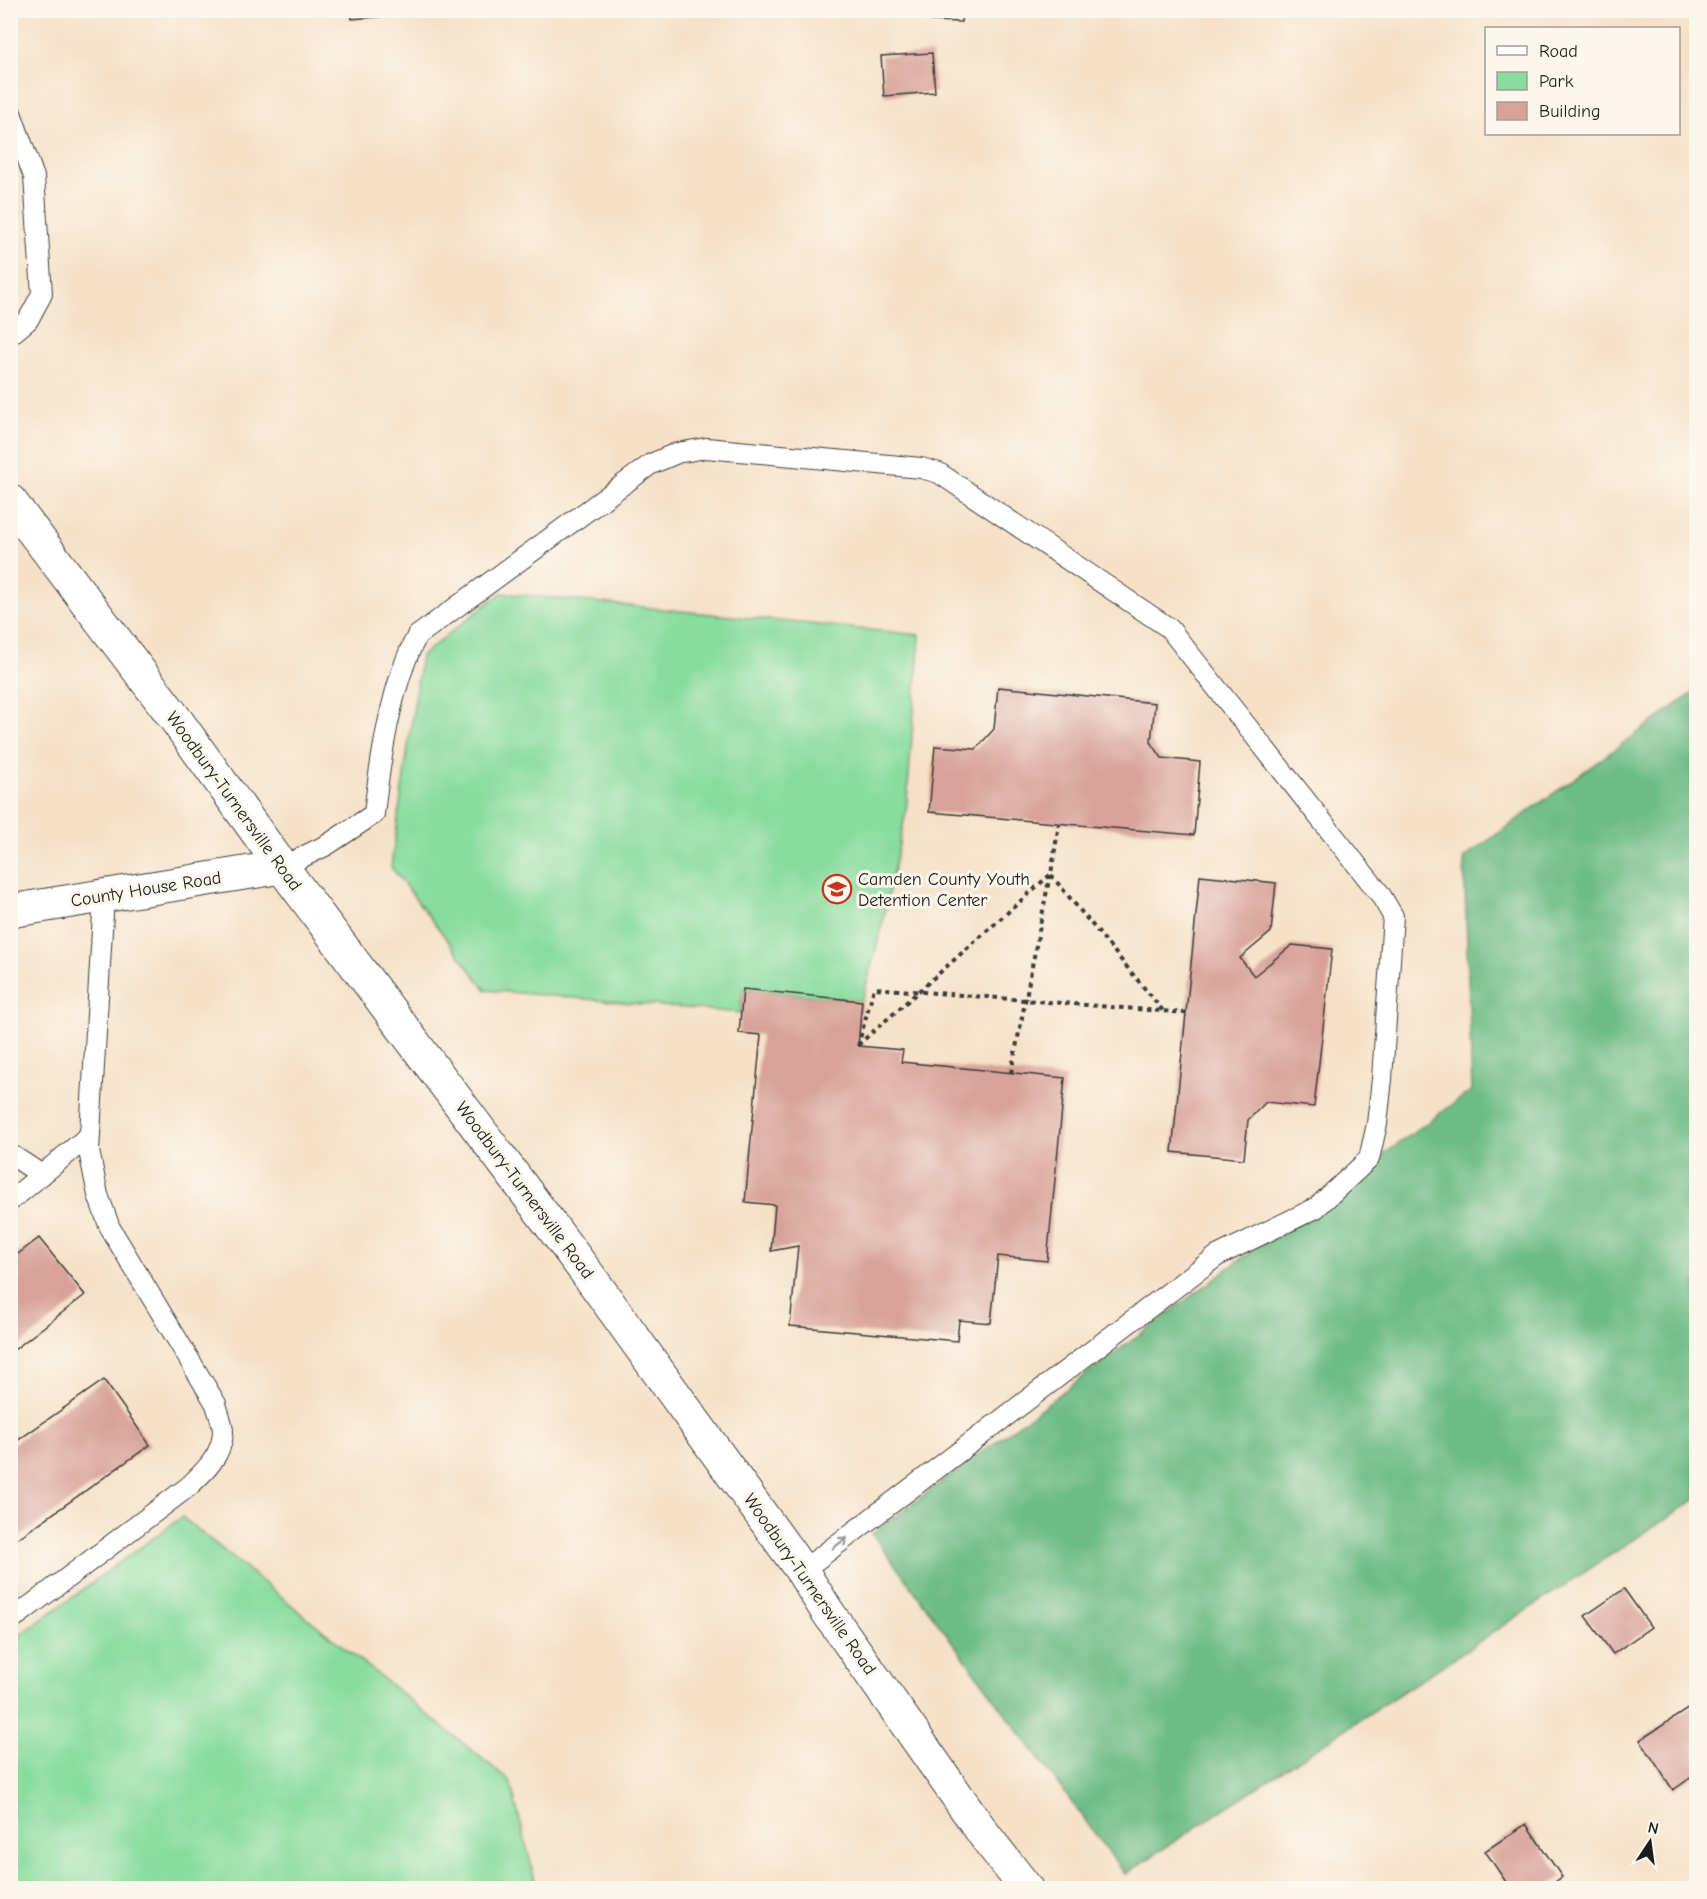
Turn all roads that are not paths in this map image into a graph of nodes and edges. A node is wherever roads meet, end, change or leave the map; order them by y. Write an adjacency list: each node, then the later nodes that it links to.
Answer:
1 (10, 110): 2 (lane)
2 (10, 335)
3 (10, 501): 4 (main road, Woodbury-Turnersville Road)
4 (282, 867): 5 (main road, County House Road); 11 (main road, Woodbury-Turnersville Road); 11 (lane, one-way to 4)
5 (104, 896): 6 (main road, County House Road); 7 (lane)
6 (10, 911)
7 (90, 1135): 9 (lane); 12 (lane)
8 (10, 1154): 9 (lane)
9 (42, 1175): 10 (lane)
10 (10, 1201)
11 (802, 1571): 13 (main road, Woodbury-Turnersville Road)
12 (10, 1621)
13 (1026, 1888)

